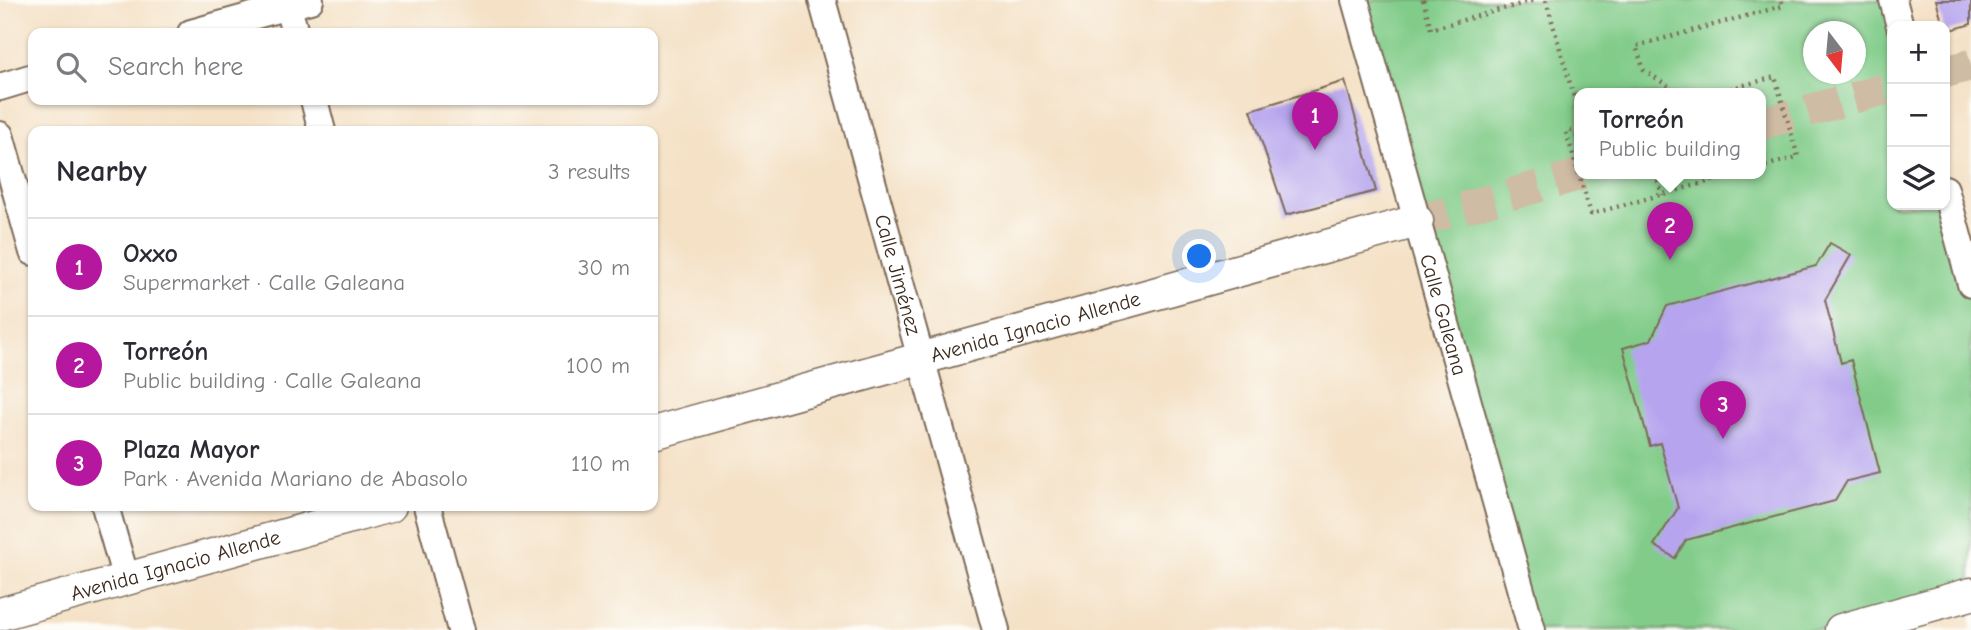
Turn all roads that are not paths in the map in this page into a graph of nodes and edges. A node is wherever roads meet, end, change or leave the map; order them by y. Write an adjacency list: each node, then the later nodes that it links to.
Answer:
1 (822, 0): 17 (street, Calle Jiménez)
2 (1355, 0): 14 (street, Calle Galeana)
3 (1893, 0): 5 (street)
4 (295, 2): 6 (street); 7 (street)
5 (1899, 21)
6 (208, 28)
7 (295, 28)
8 (28, 79): 9 (street)
9 (0, 87)
10 (314, 105): 11 (street)
11 (321, 126)
12 (0, 135): 15 (street)
13 (1950, 207): 16 (street)
14 (1417, 221): 17 (street, Avenida Ignacio Allende); 27 (street, Calle Galeana)
15 (28, 235)
16 (1971, 284)
17 (921, 358): 18 (street, Avenida Ignacio Allende); 26 (street, Calle Jiménez)
18 (658, 432)
19 (106, 511): 22 (street)
20 (372, 511): 22 (street, Avenida Ignacio Allende)
21 (427, 511): 25 (street)
22 (126, 579): 24 (street, Avenida Ignacio Allende)
23 (1971, 594): 28 (street)
24 (0, 614)
25 (461, 630)
26 (996, 630)
27 (1531, 630)
28 (1840, 630)

